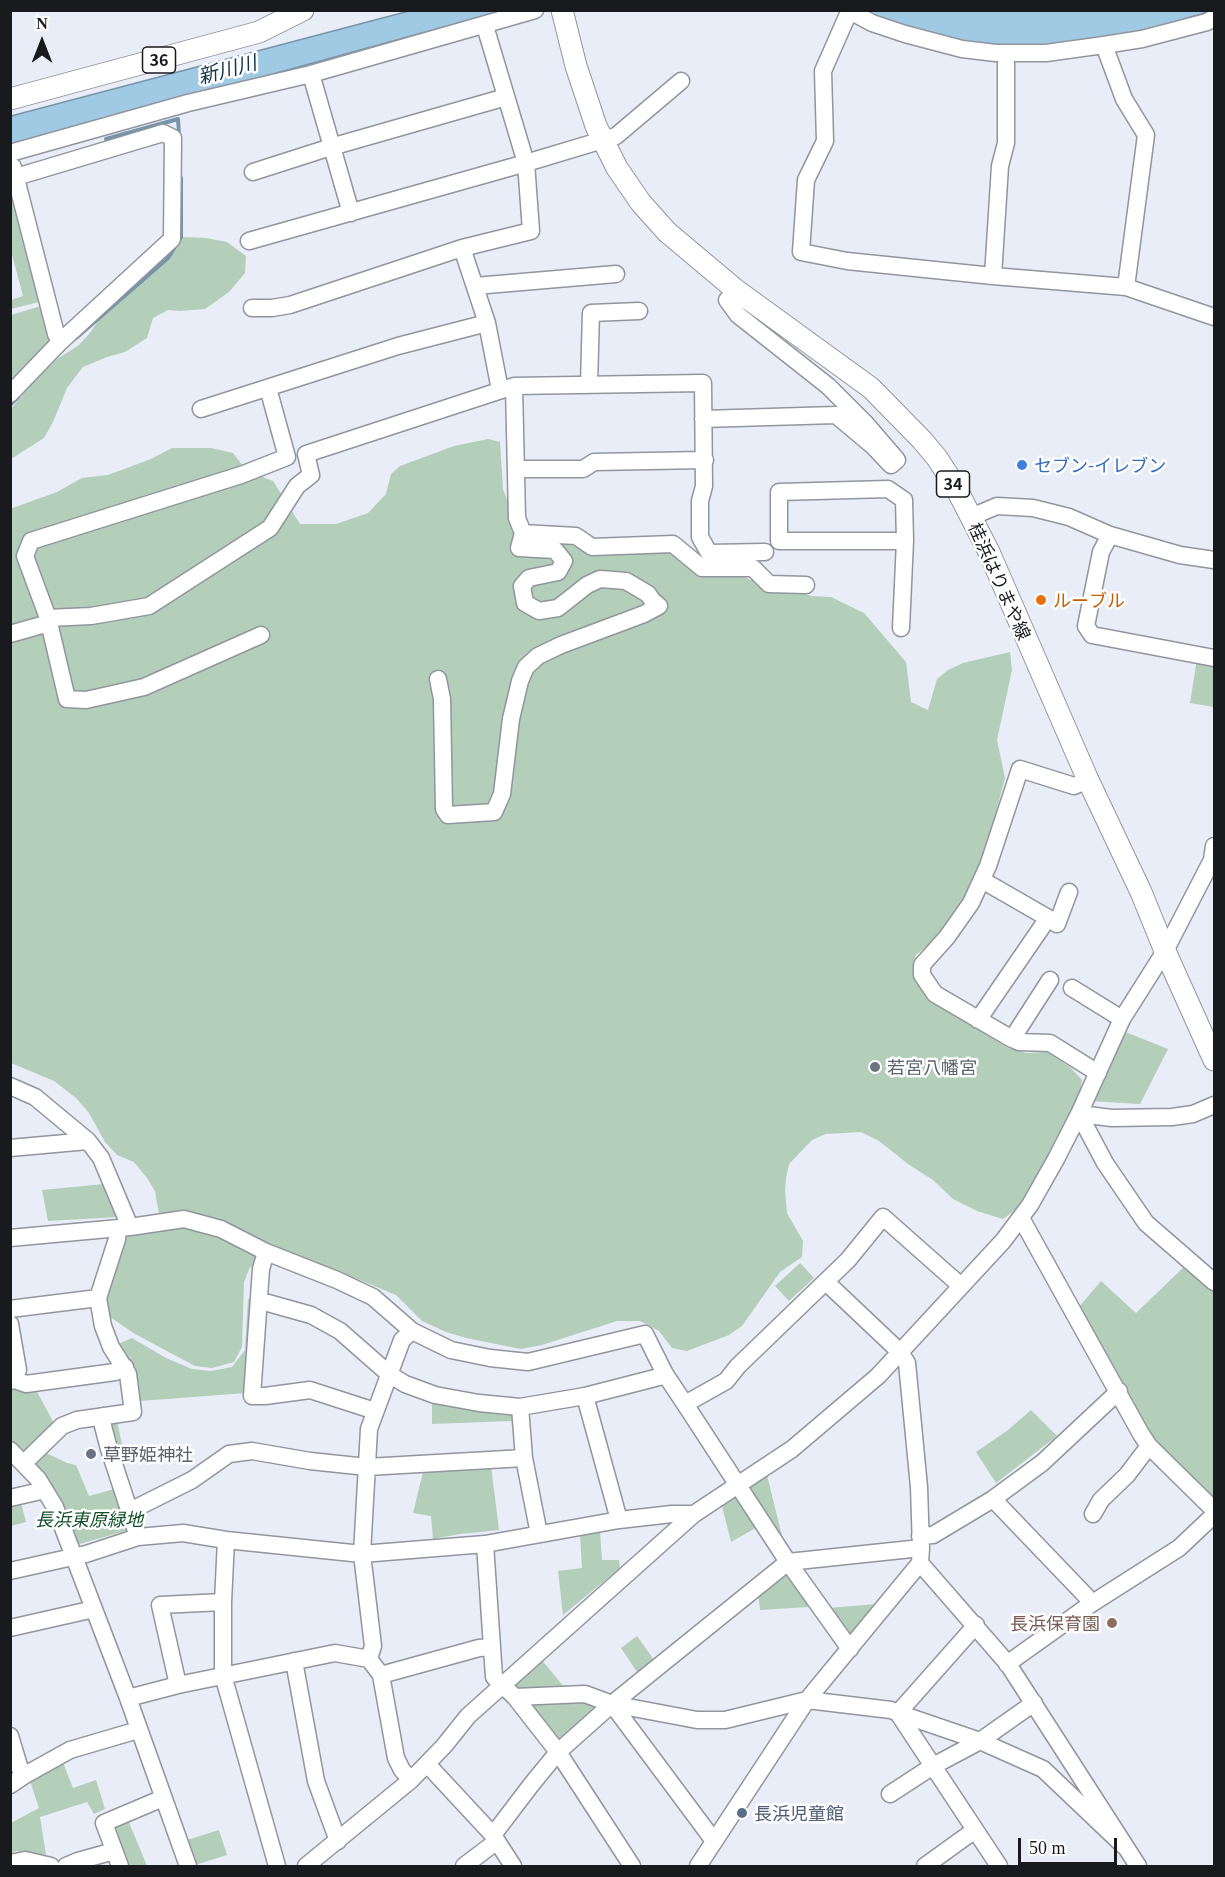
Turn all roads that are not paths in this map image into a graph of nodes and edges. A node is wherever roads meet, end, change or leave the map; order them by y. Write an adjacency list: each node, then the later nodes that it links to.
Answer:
1 (303, 10): 12 (main road, 36)
2 (535, 10): 6 (street)
3 (562, 10): 13 (main road, 桂浜はりまや線 / 34)
4 (849, 11): 8 (street); 23 (street)
5 (1215, 18): 7 (street)
6 (485, 26): 9 (street); 11 (street)
7 (1104, 45): 8 (street); 25 (street)
8 (1006, 53): 23 (street)
9 (311, 74): 14 (street); 15 (street)
10 (681, 81): 13 (street)
11 (506, 97): 14 (street); 16 (street)
12 (10, 99)
13 (602, 140): 16 (street); 26 (main road, 桂浜はりまや線 / 34)
14 (331, 147): 17 (street); 19 (street)
15 (10, 154): 18 (street)
16 (526, 163): 19 (street); 21 (street)
17 (253, 172)
18 (16, 177): 31 (street); 31 (street)
19 (351, 213): 20 (street)
20 (249, 241)
21 (462, 248): 24 (street); 27 (street)
22 (616, 274): 24 (street)
23 (993, 276): 25 (street)
24 (475, 286): 30 (street)
25 (1126, 287): 29 (street)
26 (736, 290): 39 (street); 42 (main road, 桂浜はりまや線 / 34)
27 (252, 308)
28 (639, 311): 32 (street)
29 (1215, 317)
30 (487, 323): 33 (street); 34 (street)
31 (60, 342): 35 (street)
32 (588, 384): 34 (street); 37 (street)
33 (268, 388): 36 (street); 49 (street)
34 (507, 388): 40 (street); 49 (street)
35 (10, 394)
36 (201, 409)
37 (703, 419): 38 (street); 39 (street)
38 (705, 460): 40 (street); 46 (street)
39 (891, 465): 41 (street)
40 (516, 469): 43 (street)
41 (888, 489): 45 (street); 45 (street)
42 (971, 517): 44 (street); 55 (main road, 桂浜はりまや線 / 34)
43 (523, 533): 48 (street); 54 (street)
44 (1110, 535): 47 (street); 53 (street)
45 (904, 541): 50 (street)
46 (765, 552)
47 (1215, 560)
48 (806, 585)
49 (49, 621): 51 (street); 52 (street)
50 (901, 628)
51 (10, 634)
52 (261, 635)
53 (1215, 658)
54 (438, 680)
55 (1088, 780): 57 (street); 60 (main road, 桂浜はりまや線 / 34)
56 (1214, 855): 60 (street)
57 (982, 880): 59 (street); 64 (street)
58 (1069, 892): 59 (street)
59 (1047, 918): 64 (street)
60 (1165, 951): 63 (street); 66 (main road, 桂浜はりまや線 / 34)
61 (1050, 980): 65 (street)
62 (1072, 988): 63 (street)
63 (1122, 1019): 67 (street)
64 (978, 1020): 65 (street)
65 (1012, 1039): 67 (street)
66 (1215, 1060)
67 (1098, 1072): 70 (street)
68 (10, 1086): 71 (street)
69 (1215, 1105): 70 (street)
70 (1079, 1114): 73 (street); 78 (street)
71 (88, 1141): 72 (street); 74 (street)
72 (10, 1148)
73 (1021, 1218): 79 (street); 90 (street)
74 (124, 1228): 75 (street); 76 (street); 80 (street)
75 (10, 1238)
76 (266, 1252): 81 (street); 84 (street)
77 (826, 1282): 79 (street); 85 (street); 92 (street)
78 (1215, 1282)
79 (961, 1286): 85 (street)
80 (98, 1298): 82 (street); 86 (street)
81 (259, 1302): 87 (street); 94 (street)
82 (10, 1309)
83 (10, 1324): 89 (street)
84 (412, 1331): 87 (street); 88 (street)
85 (900, 1352): 101 (street); 115 (street)
86 (125, 1367): 89 (street); 95 (street)
87 (389, 1374): 93 (street); 94 (street)
88 (665, 1374): 91 (street); 92 (street)
89 (11, 1380)
90 (1119, 1391): 96 (street); 104 (street)
91 (585, 1396): 93 (street); 110 (street)
92 (685, 1404): 101 (street)
93 (520, 1407): 98 (street)
94 (375, 1411): 100 (street)
95 (103, 1416): 99 (street); 106 (street)
96 (1149, 1446): 105 (street); 108 (street)
97 (10, 1450): 99 (street)
98 (524, 1458): 100 (street); 111 (street)
99 (24, 1462): 102 (street)
100 (366, 1467): 106 (street); 116 (street)
101 (738, 1484): 107 (street); 118 (street)
102 (45, 1490): 103 (street); 117 (street)
103 (10, 1498)
104 (993, 1499): 115 (street); 121 (street)
105 (1215, 1510)
106 (130, 1511): 112 (street)
107 (694, 1514): 110 (street); 133 (street)
108 (1094, 1514)
109 (1215, 1515): 121 (street)
110 (619, 1521): 111 (street)
111 (539, 1534): 114 (street)
112 (138, 1538): 113 (street); 117 (street)
113 (226, 1540): 116 (street); 120 (street)
114 (485, 1544): 116 (street); 125 (street)
115 (921, 1549): 118 (street); 123 (street); 126 (street)
116 (362, 1554): 127 (street)
117 (73, 1557): 119 (street); 122 (street)
118 (788, 1562): 126 (street); 138 (street)
119 (10, 1571)
120 (223, 1602): 131 (street); 132 (street)
121 (1091, 1604): 129 (street)
122 (94, 1609): 124 (street); 135 (street)
123 (976, 1625): 129 (street); 139 (street)
124 (10, 1628)
125 (492, 1647): 130 (street); 133 (street)
126 (850, 1649): 136 (street)
127 (369, 1659): 128 (street); 130 (street)
128 (294, 1661): 131 (street); 153 (street)
129 (1007, 1664): 137 (street)
130 (381, 1675): 147 (street)
131 (223, 1676): 132 (street); 161 (street)
132 (178, 1685): 135 (street)
133 (501, 1686): 134 (street); 144 (street)
134 (515, 1697): 138 (street); 143 (street)
135 (128, 1698): 140 (street)
136 (807, 1700): 138 (street); 139 (street); 154 (street)
137 (1034, 1703): 142 (street); 155 (street)
138 (612, 1704): 143 (street); 154 (street)
139 (898, 1713): 142 (street); 145 (street)
140 (138, 1730): 146 (street); 150 (street)
141 (10, 1736): 146 (street)
142 (980, 1741): 145 (street); 155 (street)
143 (558, 1752): 152 (street); 165 (street)
144 (427, 1764): 147 (street); 152 (street)
145 (933, 1766): 149 (street); 151 (street)
146 (25, 1775): 148 (street)
147 (411, 1780): 153 (street)
148 (10, 1785)
149 (890, 1794)
150 (163, 1798): 156 (street); 160 (street)
151 (975, 1830): 167 (street); 168 (street)
152 (495, 1838): 163 (street); 164 (street)
153 (338, 1841): 162 (street)
154 (714, 1841): 166 (street)
155 (1124, 1846): 169 (street)
156 (117, 1859): 159 (street)
157 (10, 1863): 158 (street)
158 (51, 1866)
159 (66, 1866)
160 (188, 1866)
161 (277, 1866)
162 (306, 1866)
163 (464, 1866)
164 (513, 1866)
165 (632, 1866)
166 (698, 1866)
167 (925, 1866)
168 (999, 1866)
169 (1138, 1866)

